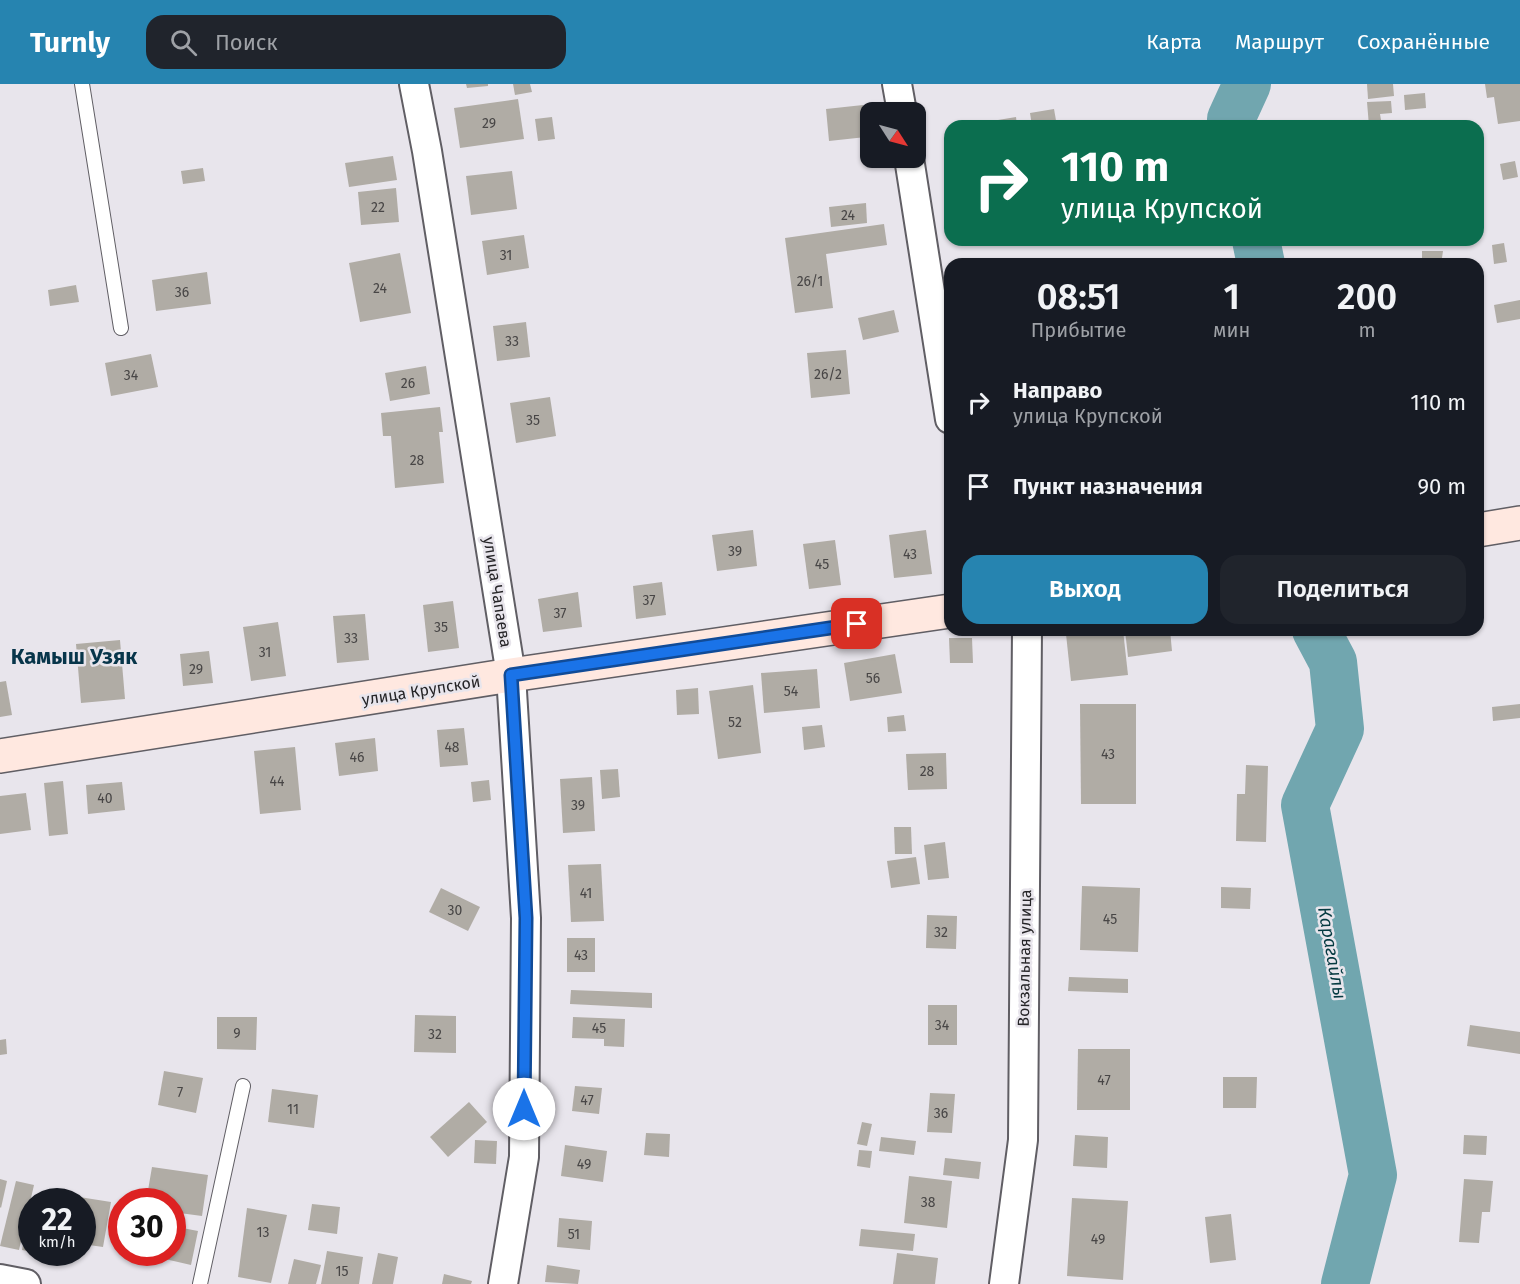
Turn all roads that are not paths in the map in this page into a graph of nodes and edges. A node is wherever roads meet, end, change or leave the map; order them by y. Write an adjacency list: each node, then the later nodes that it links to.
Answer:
1 (82, 84): 6 (lane)
2 (414, 84): 12 (street, улица Чапаева)
3 (897, 84): 4 (street)
4 (900, 102)
5 (911, 168): 7 (street)
6 (121, 328)
7 (944, 381)
8 (1520, 523): 9 (main road)
9 (1484, 529)
10 (944, 612): 12 (main road, улица Крупской)
11 (1027, 636): 19 (street, Вокзальная улица)
12 (511, 675): 13 (main road, улица Крупской); 18 (street, улица Чапаева)
13 (0, 756)
14 (243, 1086): 17 (lane)
15 (0, 1279): 16 (street)
16 (26, 1284)
17 (200, 1284)
18 (503, 1284)
19 (1004, 1284)

